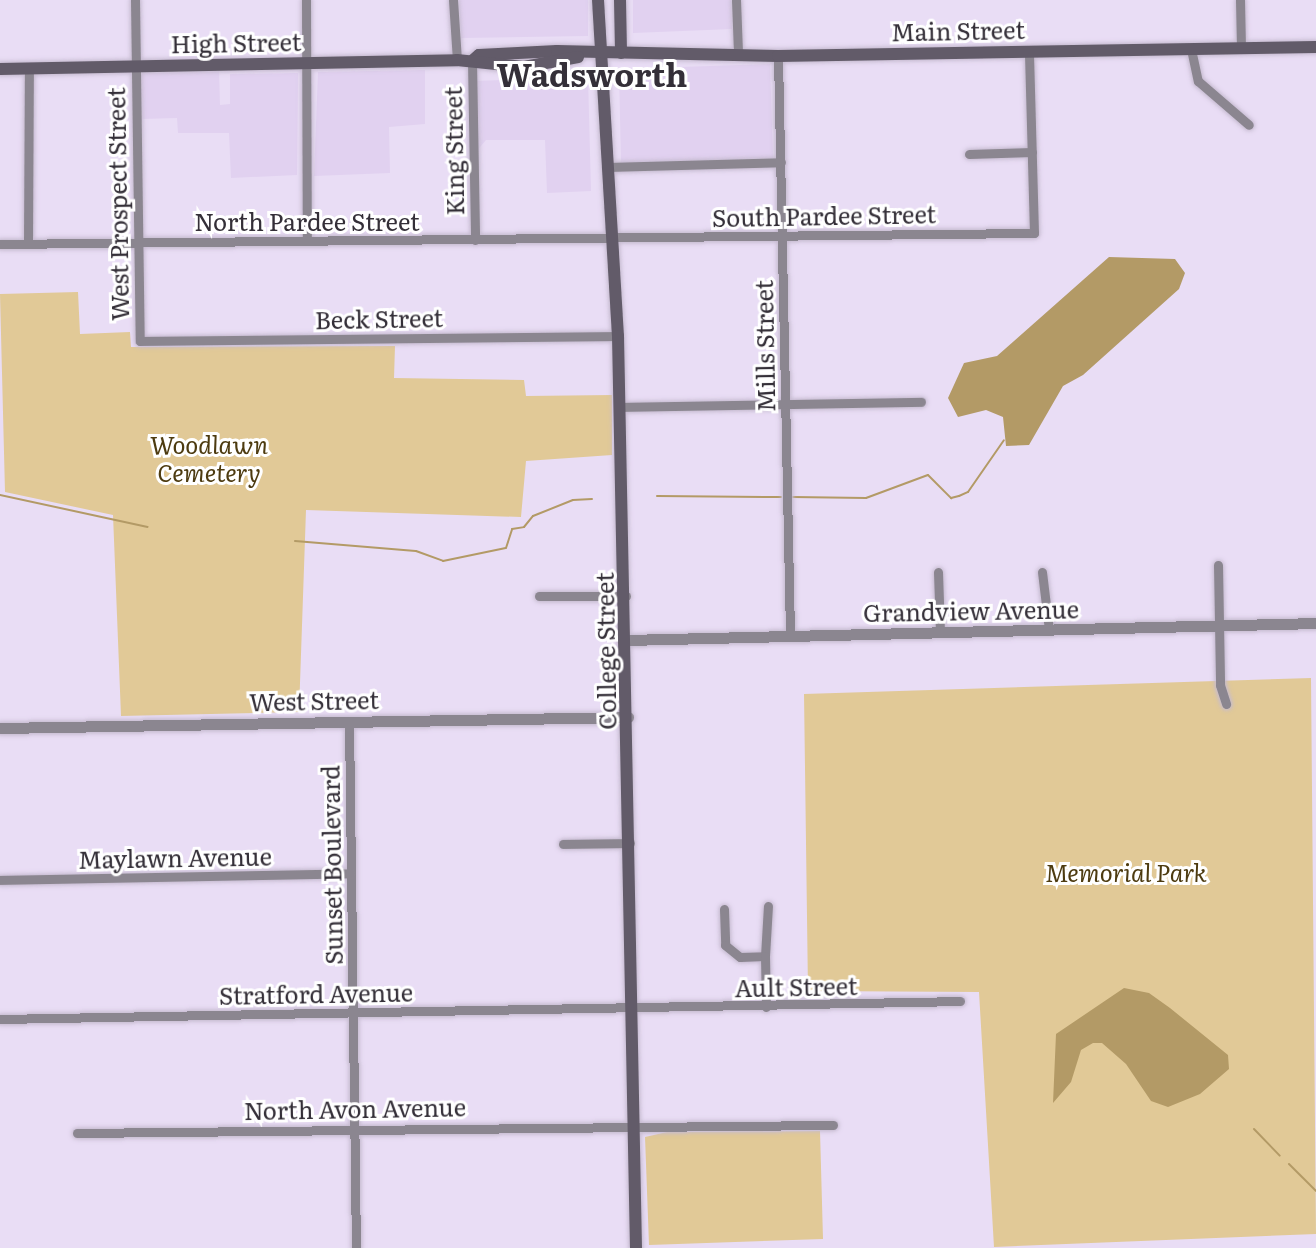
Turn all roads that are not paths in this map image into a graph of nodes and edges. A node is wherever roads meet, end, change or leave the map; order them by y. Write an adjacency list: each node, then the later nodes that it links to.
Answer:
1 (135, 0): 19 (street, West Prospect Street)
2 (306, 0): 18 (street)
3 (453, 0): 16 (street)
4 (598, 0): 14 (main road, College Street)
5 (620, 0): 13 (main road)
6 (736, 0): 11 (street)
7 (1240, 0): 9 (street)
8 (1316, 47): 9 (main road, Main Street)
9 (1241, 48): 10 (main road, Main Street)
10 (1191, 49): 12 (main road, Main Street); 22 (street)
11 (738, 51): 13 (main road, Main Street); 15 (main road, Main Street)
12 (1029, 51): 15 (main road, Main Street); 23 (street)
13 (621, 53): 14 (main road, Main Street)
14 (601, 54): 17 (main road, High Street); 26 (main road, College Street)
15 (778, 56): 25 (street, Mills Street)
16 (457, 60): 17 (main road, High Street); 18 (main road, High Street)
17 (472, 61): 30 (street, King Street)
18 (310, 63): 19 (main road, High Street); 29 (street)
19 (135, 66): 20 (main road, High Street); 31 (street, West Prospect Street)
20 (29, 68): 21 (main road, High Street); 32 (street)
21 (0, 69)
22 (1249, 125)
23 (1032, 152): 24 (street); 27 (street, South Pardee Street)
24 (969, 154)
25 (781, 162): 26 (street); 27 (street, Mills Street)
26 (607, 167): 28 (main road, College Street)
27 (782, 235): 28 (street, South Pardee Street); 37 (street, Mills Street)
28 (614, 238): 30 (street, North Pardee Street); 34 (main road, College Street)
29 (307, 240): 30 (street, North Pardee Street); 31 (street, North Pardee Street)
30 (475, 240)
31 (137, 242): 32 (street, North Pardee Street); 35 (street, West Prospect Street)
32 (28, 243): 33 (street, North Pardee Street)
33 (0, 244)
34 (618, 336): 35 (street, Beck Street); 38 (main road, College Street)
35 (140, 341)
36 (921, 402): 37 (street)
37 (785, 404): 38 (street); 48 (street, Mills Street)
38 (620, 407): 43 (main road, College Street)
39 (1218, 565): 45 (street)
40 (938, 572): 47 (street)
41 (1042, 572): 46 (street)
42 (539, 596): 43 (street)
43 (626, 596): 49 (main road, College Street)
44 (1316, 623): 45 (street, Grandview Avenue)
45 (1219, 626): 46 (street, Grandview Avenue); 50 (street)
46 (1049, 630): 47 (street, Grandview Avenue)
47 (940, 633): 48 (street, Grandview Avenue)
48 (790, 636): 49 (street, Grandview Avenue)
49 (627, 640): 51 (main road, College Street)
50 (1226, 704)
51 (628, 717): 52 (street, West Street); 54 (main road, College Street)
52 (349, 722): 53 (street, West Street); 56 (street, Sunset Boulevard)
53 (0, 728)
54 (630, 843): 55 (street); 62 (main road, College Street)
55 (563, 844)
56 (351, 873): 57 (street, Maylawn Avenue); 64 (street, Sunset Boulevard)
57 (0, 880)
58 (768, 906): 60 (street)
59 (724, 909): 60 (street)
60 (765, 956): 63 (street)
61 (960, 1001): 63 (street, Ault Street)
62 (632, 1007): 63 (street, Ault Street); 64 (street, Stratford Avenue); 66 (main road, College Street)
63 (766, 1007)
64 (353, 1012): 65 (street, Stratford Avenue); 68 (street, Sunset Boulevard)
65 (0, 1019)
66 (634, 1124): 67 (street, North Avon Avenue); 68 (street, North Avon Avenue); 71 (main road, College Street)
67 (833, 1125)
68 (355, 1128): 69 (street, North Avon Avenue); 70 (street, Sunset Boulevard)
69 (77, 1133)
70 (356, 1248)
71 (636, 1248)

